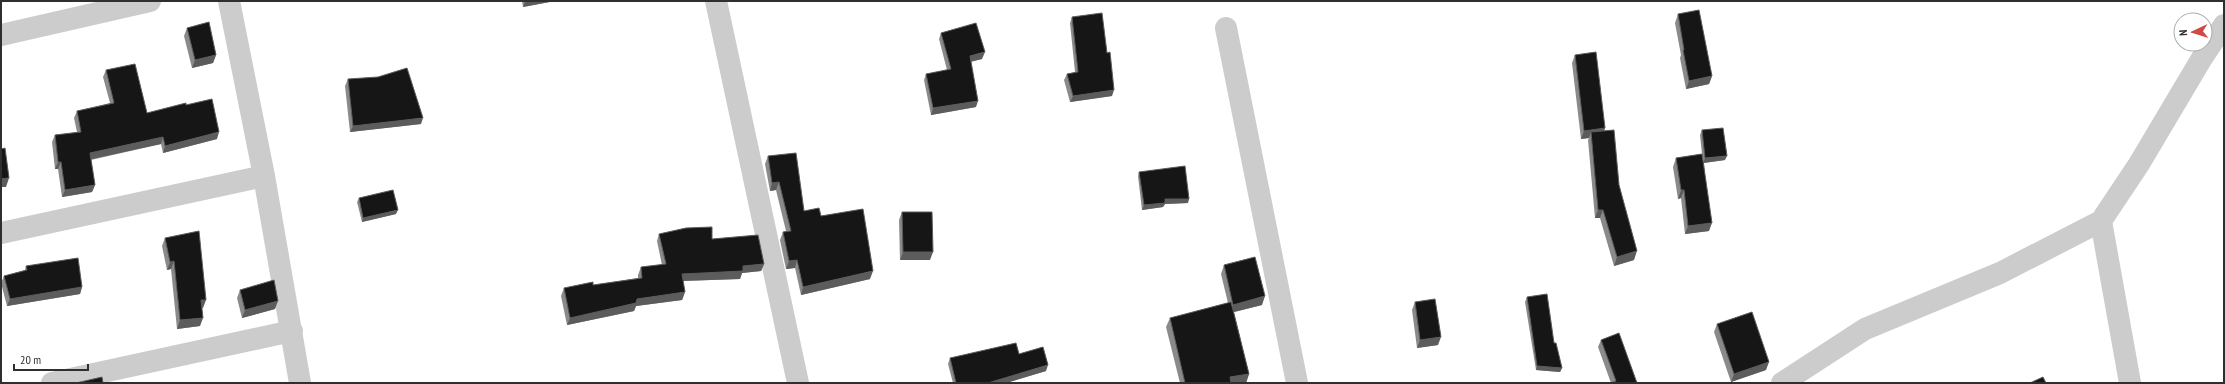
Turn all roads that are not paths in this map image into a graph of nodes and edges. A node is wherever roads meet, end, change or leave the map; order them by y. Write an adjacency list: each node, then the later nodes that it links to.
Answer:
1 (150, 1): 6 (street)
2 (229, 1): 7 (street)
3 (716, 1): 14 (street)
4 (2224, 25): 8 (street)
5 (1226, 28): 15 (street)
6 (1, 35)
7 (264, 176): 9 (street); 10 (street)
8 (2102, 221): 11 (street); 16 (street)
9 (1, 233)
10 (292, 331): 12 (street); 13 (street)
11 (1784, 382)
12 (52, 383)
13 (300, 383)
14 (798, 383)
15 (1297, 383)
16 (2130, 383)

